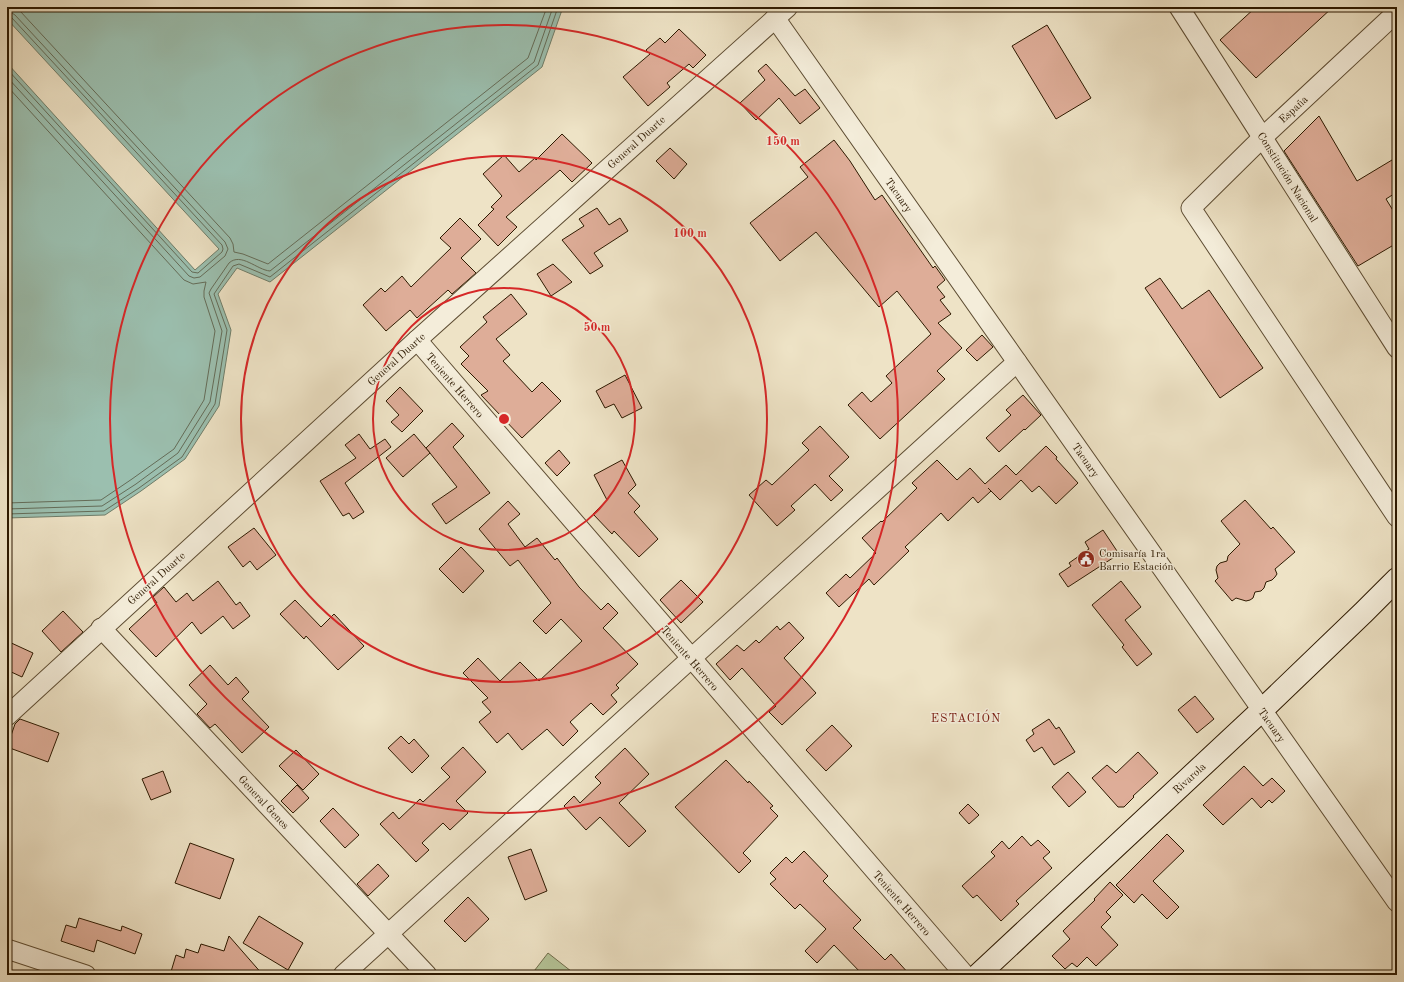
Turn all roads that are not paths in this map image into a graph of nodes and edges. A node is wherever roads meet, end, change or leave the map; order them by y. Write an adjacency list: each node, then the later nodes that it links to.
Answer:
1 (1179, 7): 4 (street, Constitución Nacional)
2 (781, 12): 5 (street, General Duarte); 7 (street, Tacuary)
3 (1397, 12): 4 (street, España)
4 (1263, 137): 6 (street, Constitución Nacional); 8 (street, España)
5 (417, 340): 10 (street, General Duarte); 11 (street, Teniente Herrero)
6 (1397, 348)
7 (1017, 362): 11 (street); 12 (street, Tacuary)
8 (1397, 517)
9 (1397, 579): 12 (street, Rivarola)
10 (101, 628): 13 (street, General Duarte); 15 (street, General Genes)
11 (690, 658): 15 (street); 20 (street, Teniente Herrero)
12 (1262, 710): 14 (street, Tacuary); 21 (street, Rivarola)
13 (7, 716)
14 (1397, 902)
15 (388, 934): 18 (street); 19 (street, General Genes)
16 (7, 949): 17 (street)
17 (86, 975)
18 (343, 975)
19 (427, 975)
20 (965, 975)
21 (978, 975)

